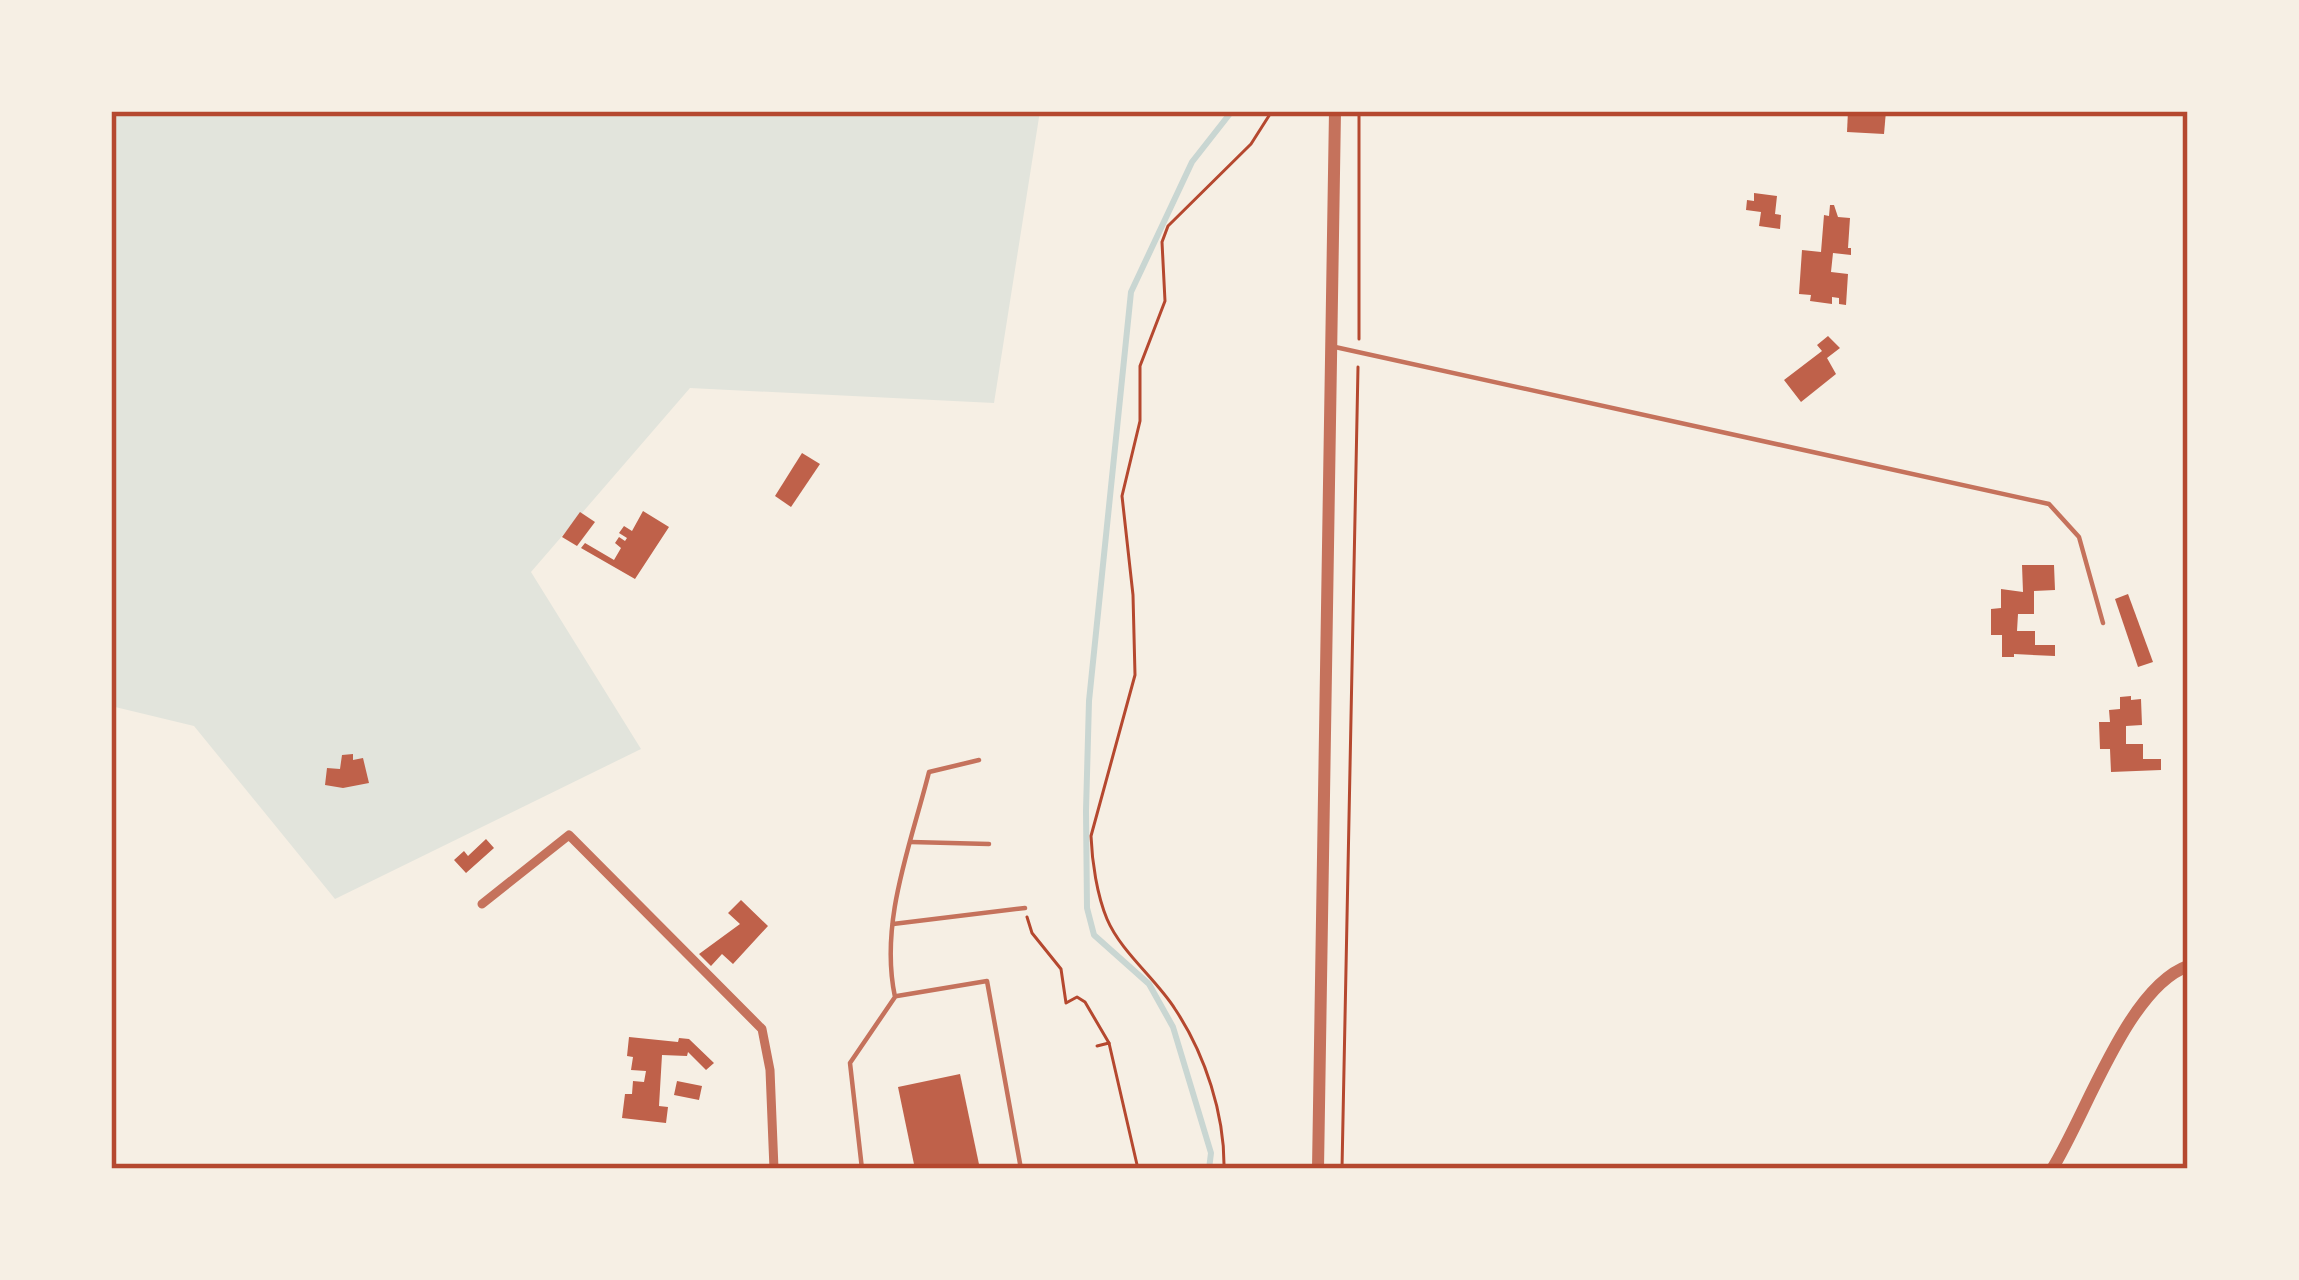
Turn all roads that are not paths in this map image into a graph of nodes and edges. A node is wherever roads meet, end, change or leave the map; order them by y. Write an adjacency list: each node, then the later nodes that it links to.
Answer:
1 (1335, 111): 2 (street)
2 (1331, 346): 3 (lane); 15 (street)
3 (2103, 622)
4 (979, 760): 5 (lane)
5 (911, 842): 6 (lane); 9 (lane)
6 (989, 844)
7 (482, 904): 12 (street)
8 (1025, 908): 9 (lane)
9 (892, 924): 11 (lane)
10 (2188, 966): 16 (street)
11 (895, 997): 13 (lane); 14 (lane)
12 (774, 1169)
13 (862, 1169)
14 (1021, 1169)
15 (1318, 1169)
16 (2052, 1169)

